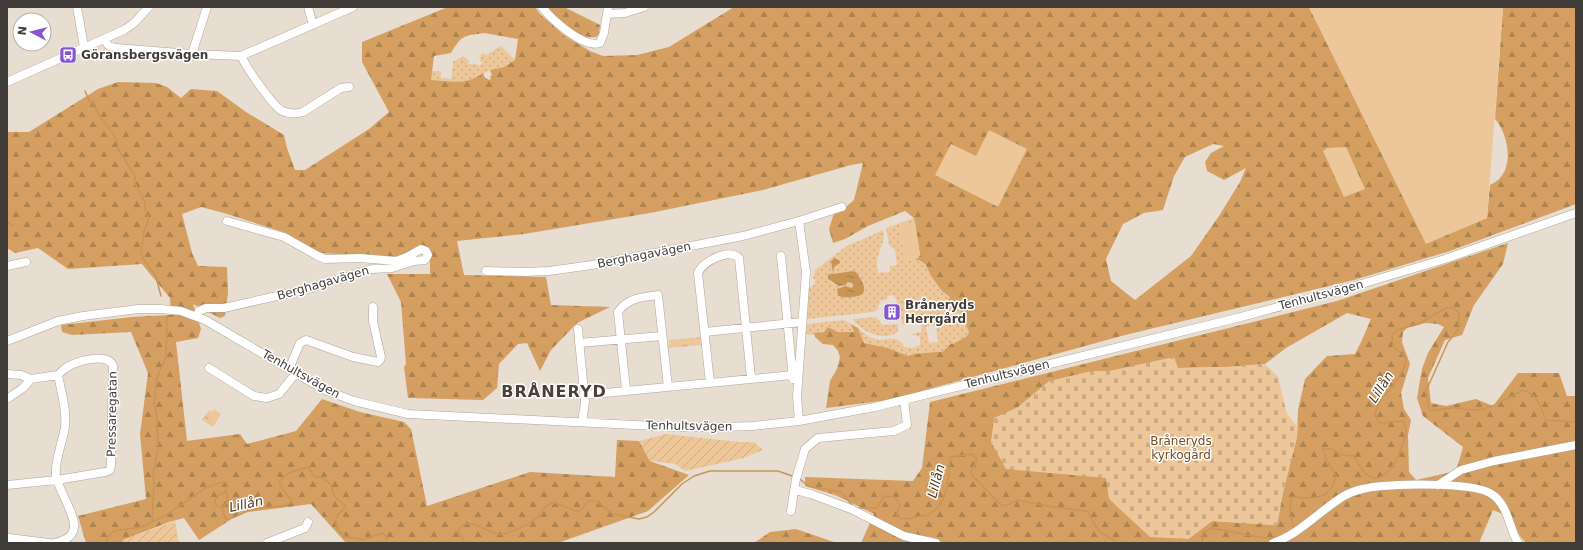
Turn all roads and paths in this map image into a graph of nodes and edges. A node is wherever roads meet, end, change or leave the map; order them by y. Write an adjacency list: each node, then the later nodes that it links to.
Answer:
1 (77, 7): 11 (street)
2 (149, 7): 10 (street)
3 (207, 7): 12 (street)
4 (308, 7): 9 (street)
5 (353, 7): 9 (street)
6 (542, 7): 8 (street)
7 (644, 7): 8 (street)
8 (607, 10)
9 (313, 24): 13 (street)
10 (104, 40): 11 (street); 12 (street)
11 (84, 48): 14 (street)
12 (192, 54): 13 (street)
13 (241, 56): 15 (street)
14 (7, 82)
15 (349, 87)
16 (842, 207): 19 (street, Berghagavägen)
17 (1576, 213): 48 (street, Tenhultsvägen)
18 (227, 221): 25 (street, Berghagavägen)
19 (799, 221): 23 (street, Berghagavägen); 26 (street)
20 (781, 256): 27 (street)
21 (26, 262): 22 (street)
22 (7, 266)
23 (486, 271)
24 (373, 307): 36 (street)
25 (196, 316): 33 (street, Tenhultsvägen); 36 (street, Tenhultsvägen)
26 (802, 322): 27 (street); 46 (street)
27 (788, 324): 28 (street); 39 (street)
28 (747, 328): 30 (street); 30 (street); 40 (street)
29 (578, 329): 34 (street)
30 (705, 332): 42 (street)
31 (662, 336): 32 (street); 32 (street); 43 (street)
32 (621, 340): 34 (street); 44 (street)
33 (7, 341)
34 (579, 343): 45 (street)
35 (209, 368): 36 (street)
36 (292, 371): 50 (street, Tenhultsvägen)
37 (7, 374): 41 (street)
38 (58, 375): 41 (street); 52 (street); 52 (street, Pressaregatan)
39 (793, 375): 40 (street); 46 (street)
40 (751, 378): 42 (street)
41 (31, 379): 47 (street)
42 (710, 383): 43 (street)
43 (668, 387): 44 (street)
44 (626, 390): 45 (street)
45 (584, 395): 50 (street)
46 (797, 397): 49 (street)
47 (7, 398)
48 (904, 400): 49 (street, Tenhultsvägen); 55 (street)
49 (799, 421): 50 (street, Tenhultsvägen)
50 (582, 422)
51 (1576, 444): 54 (street)
52 (57, 480): 53 (street); 60 (street)
53 (7, 485)
54 (1437, 485): 63 (street); 64 (street)
55 (795, 490): 56 (street); 62 (street)
56 (791, 511)
57 (308, 522): 61 (street)
58 (8, 538): 59 (street)
59 (49, 543)
60 (54, 543)
61 (267, 543)
62 (936, 543)
63 (1273, 543)
64 (1518, 543)

